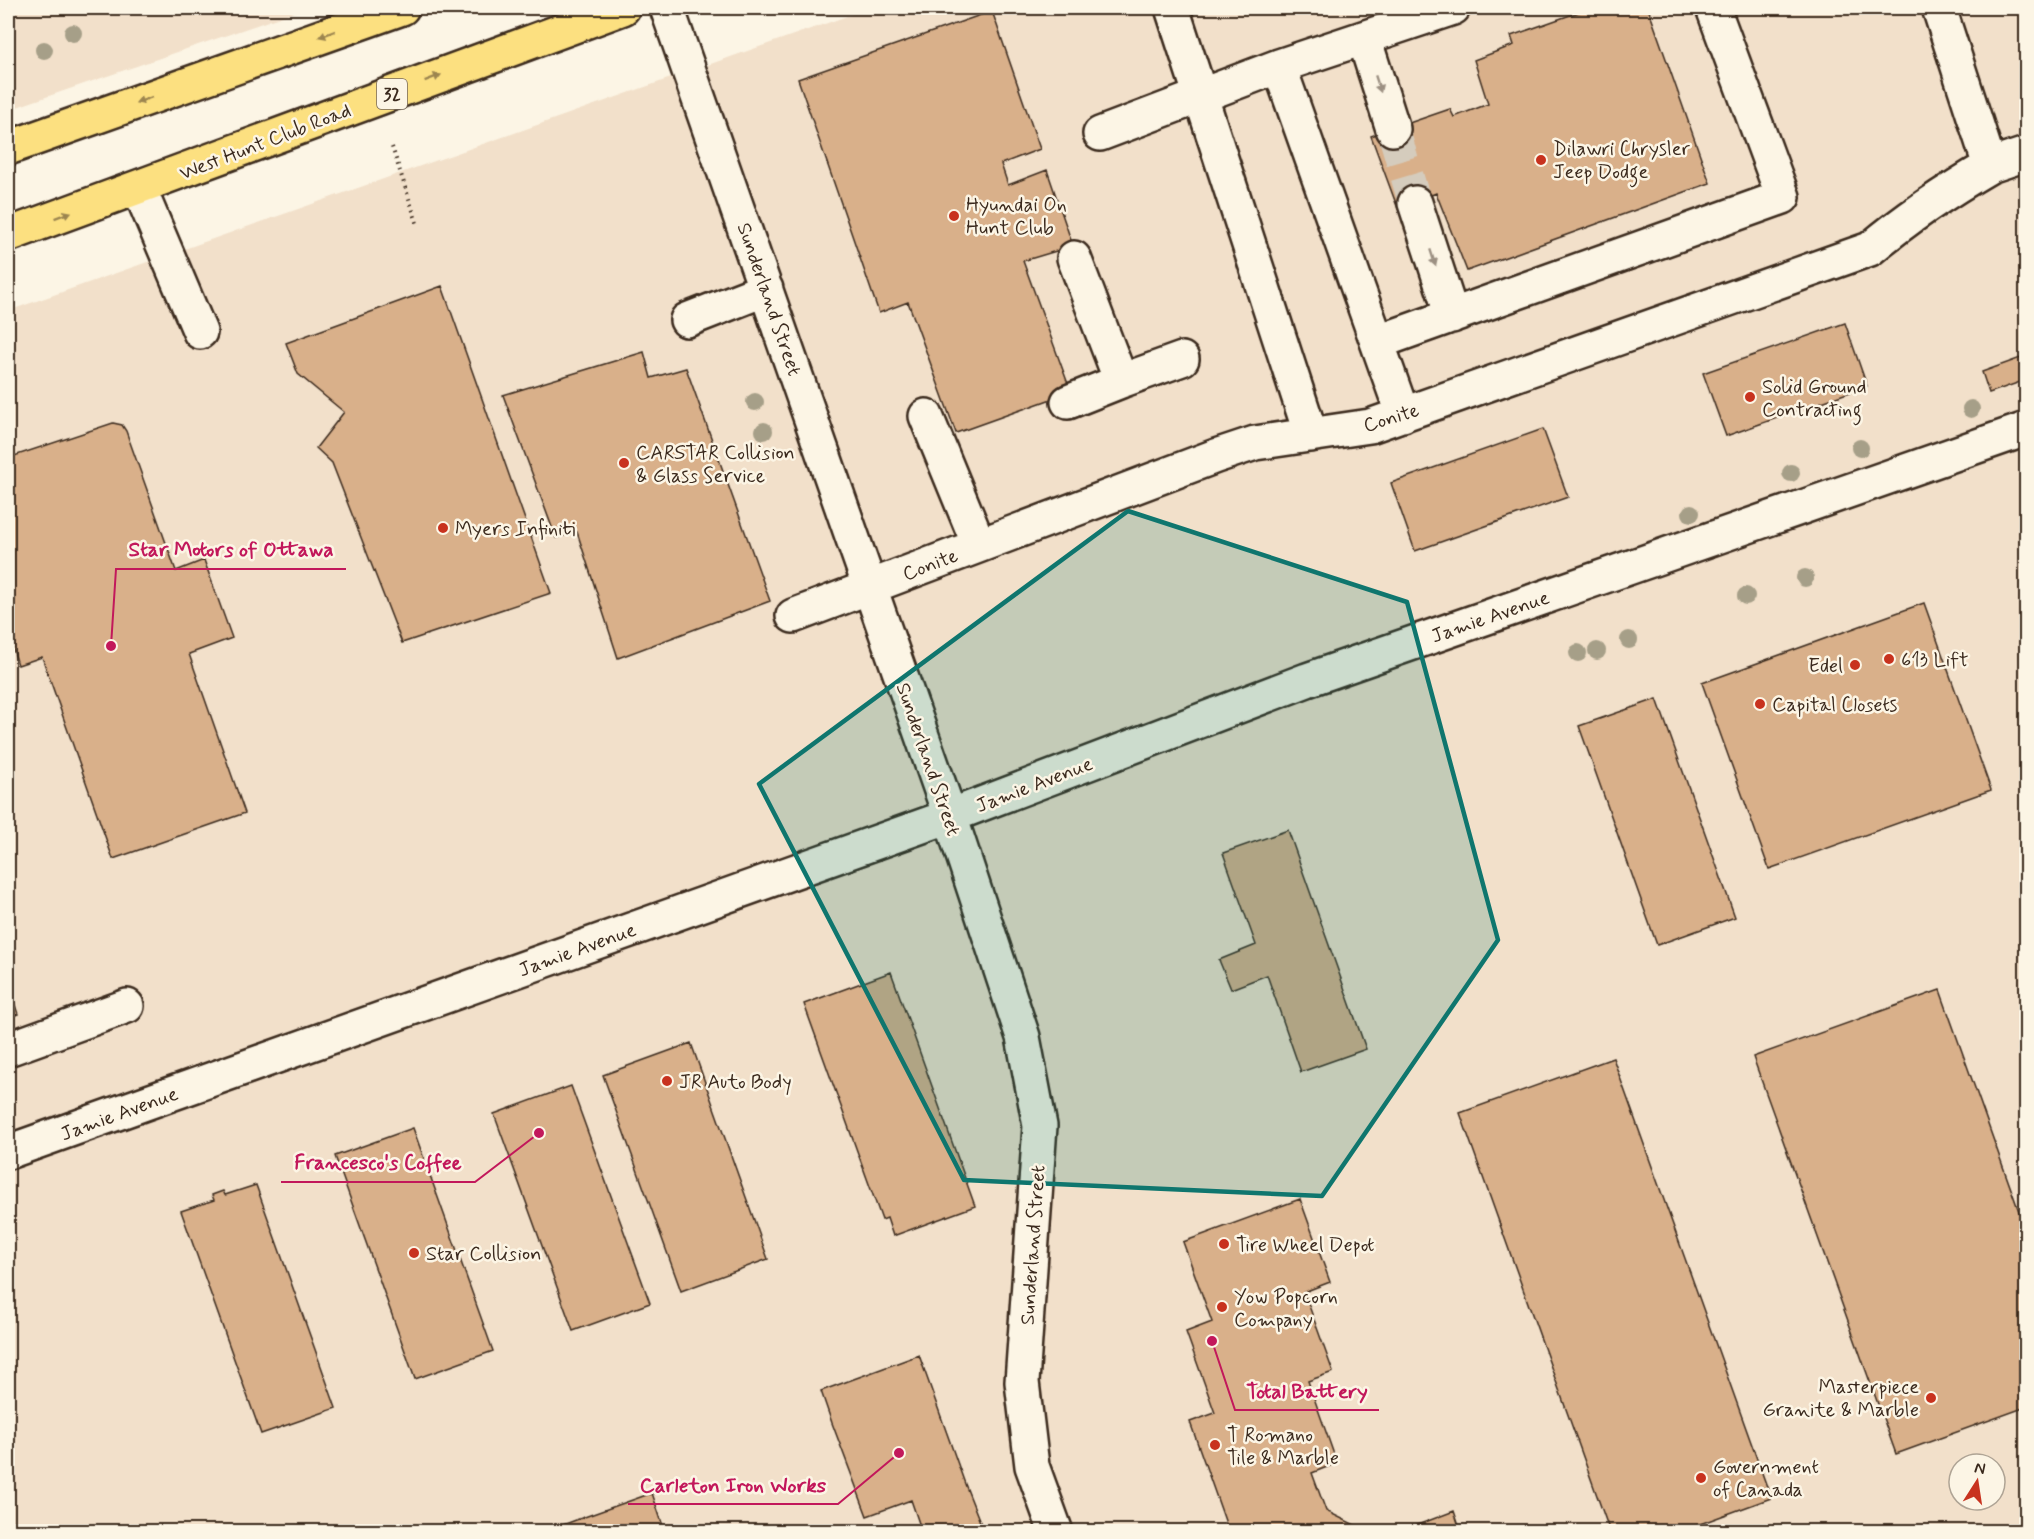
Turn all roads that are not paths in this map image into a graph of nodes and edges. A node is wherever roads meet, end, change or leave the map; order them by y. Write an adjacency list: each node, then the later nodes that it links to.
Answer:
1 (402, 8): 13 (main road, one-way to 13)
2 (623, 8): 16 (main road, West Hunt Club Road / 32, one-way to 2)
3 (668, 8): 20 (street, Sunderland Street)
4 (1172, 8): 10 (street)
5 (1453, 8): 8 (street)
6 (1713, 8): 21 (street)
7 (1939, 8): 15 (street)
8 (1364, 38): 9 (street); 11 (street, one-way to 11)
9 (1279, 66): 10 (street); 24 (street)
10 (1201, 94): 12 (street); 31 (street)
11 (1393, 129)
12 (1100, 134)
13 (8, 148)
14 (2026, 154): 15 (street, Conite)
15 (1990, 166): 28 (street, Conite)
16 (139, 188): 18 (main road, West Hunt Club Road / 32, one-way to 16); 23 (street)
17 (1415, 202): 21 (street, one-way to 21)
18 (8, 235)
19 (1074, 258): 26 (street)
20 (766, 289): 22 (street); 33 (street, Sunderland Street)
21 (1452, 316): 24 (street)
22 (687, 320)
23 (200, 332)
24 (1378, 342): 28 (street)
25 (1182, 359): 26 (street)
26 (1121, 381): 27 (street)
27 (1068, 402)
28 (1403, 415): 31 (street, Conite)
29 (926, 416): 32 (street)
30 (2026, 429): 35 (street, Jamie Avenue)
31 (1311, 435): 32 (street, Conite)
32 (979, 545): 33 (street, Conite)
33 (868, 587): 34 (street, Conite); 35 (street, Sunderland Street)
34 (793, 616)
35 (950, 816): 38 (street, Jamie Avenue); 39 (street, Sunderland Street)
36 (127, 1006): 37 (street)
37 (8, 1049)
38 (8, 1152)
39 (1056, 1532)

